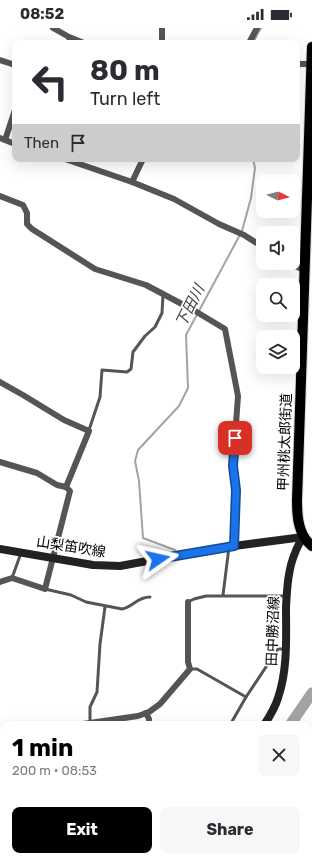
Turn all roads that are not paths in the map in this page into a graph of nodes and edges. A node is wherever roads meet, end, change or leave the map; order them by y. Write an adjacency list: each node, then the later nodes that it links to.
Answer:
1 (53, 28): 4 (street)
2 (162, 28): 6 (street)
3 (257, 28): 7 (street)
4 (61, 30): 5 (street)
5 (68, 40)
6 (162, 40)
7 (251, 40)
8 (312, 47): 12 (highway, 甲州桃太郎街道)
9 (0, 60): 10 (street)
10 (12, 64)
11 (300, 64): 12 (street)
12 (312, 64): 20 (highway, 甲州桃太郎街道)
13 (12, 117): 14 (street)
14 (2, 139): 15 (street)
15 (12, 143)
16 (74, 162): 18 (street)
17 (142, 162): 18 (street)
18 (132, 182): 21 (street)
19 (0, 196): 24 (street)
20 (309, 212): 23 (highway, 甲州桃太郎街道)
21 (256, 243)
22 (300, 268): 23 (street)
23 (304, 270): 29 (highway, 甲州桃太郎街道)
24 (164, 295): 26 (lane); 30 (street)
25 (0, 382): 26 (street)
26 (89, 431): 28 (street)
27 (0, 462): 28 (street)
28 (66, 487): 34 (street)
29 (303, 537): 30 (main road, 山梨笛吹線); 31 (highway, 甲州桃太郎街道); 39 (main road, 田中勝沼線)
30 (231, 546): 34 (main road, 山梨笛吹線); 38 (lane)
31 (312, 546)
32 (0, 548): 33 (main road, 山梨笛吹線)
33 (22, 552): 34 (main road, 山梨笛吹線); 35 (lane)
34 (53, 558): 37 (street)
35 (12, 578): 36 (street); 37 (street)
36 (0, 582)
37 (45, 589): 42 (lane)
38 (224, 595): 39 (lane); 41 (lane)
39 (286, 596): 43 (main road, 田中勝沼線)
40 (150, 597): 42 (lane)
41 (188, 602): 44 (street)
42 (105, 607): 47 (lane)
43 (285, 648): 45 (lane); 51 (main road, 田中勝沼線)
44 (190, 669): 45 (lane); 46 (street)
45 (246, 697): 50 (lane)
46 (146, 713): 48 (street); 49 (street)
47 (89, 721)
48 (107, 721)
49 (149, 721)
50 (232, 721)
51 (266, 721)

